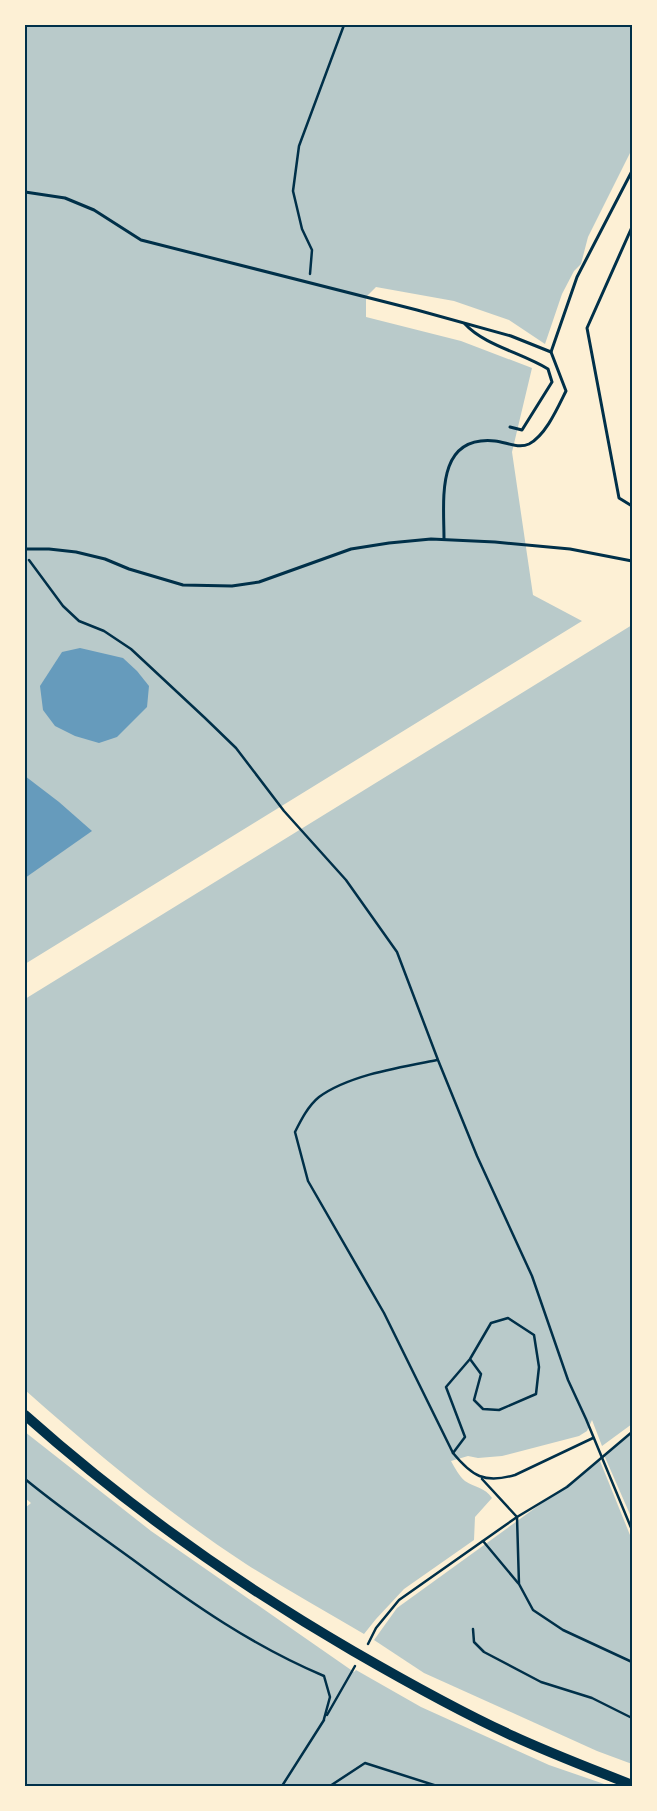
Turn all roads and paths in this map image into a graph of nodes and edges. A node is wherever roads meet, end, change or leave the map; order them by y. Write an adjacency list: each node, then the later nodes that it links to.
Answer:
1 (344, 25): 5 (path)
2 (632, 171): 7 (lane)
3 (25, 192): 5 (lane)
4 (632, 227): 9 (lane)
5 (309, 283): 6 (lane)
6 (464, 323): 7 (lane); 8 (lane)
7 (551, 352): 10 (lane)
8 (510, 427)
9 (632, 506)
10 (444, 539): 11 (lane); 13 (lane)
11 (25, 549)
12 (29, 560): 14 (path)
13 (632, 561)
14 (438, 1060): 18 (path); 19 (path)
15 (470, 1359): 15 (path); 19 (path)
16 (25, 1415): 33 (main road)
17 (632, 1432): 20 (path)
18 (593, 1438): 20 (path); 21 (path)
19 (453, 1452): 21 (path)
20 (602, 1456): 23 (path); 24 (path)
21 (481, 1478): 23 (path)
22 (25, 1479): 32 (path)
23 (517, 1517): 25 (path); 26 (path)
24 (632, 1530)
25 (483, 1541): 26 (path); 28 (path)
26 (519, 1584): 29 (path)
27 (473, 1629): 31 (path)
28 (368, 1644)
29 (632, 1662)
30 (355, 1666): 32 (path)
31 (632, 1718)
32 (324, 1719): 34 (path)
33 (632, 1785)
34 (282, 1786)
35 (330, 1786): 36 (path)
36 (437, 1786)

